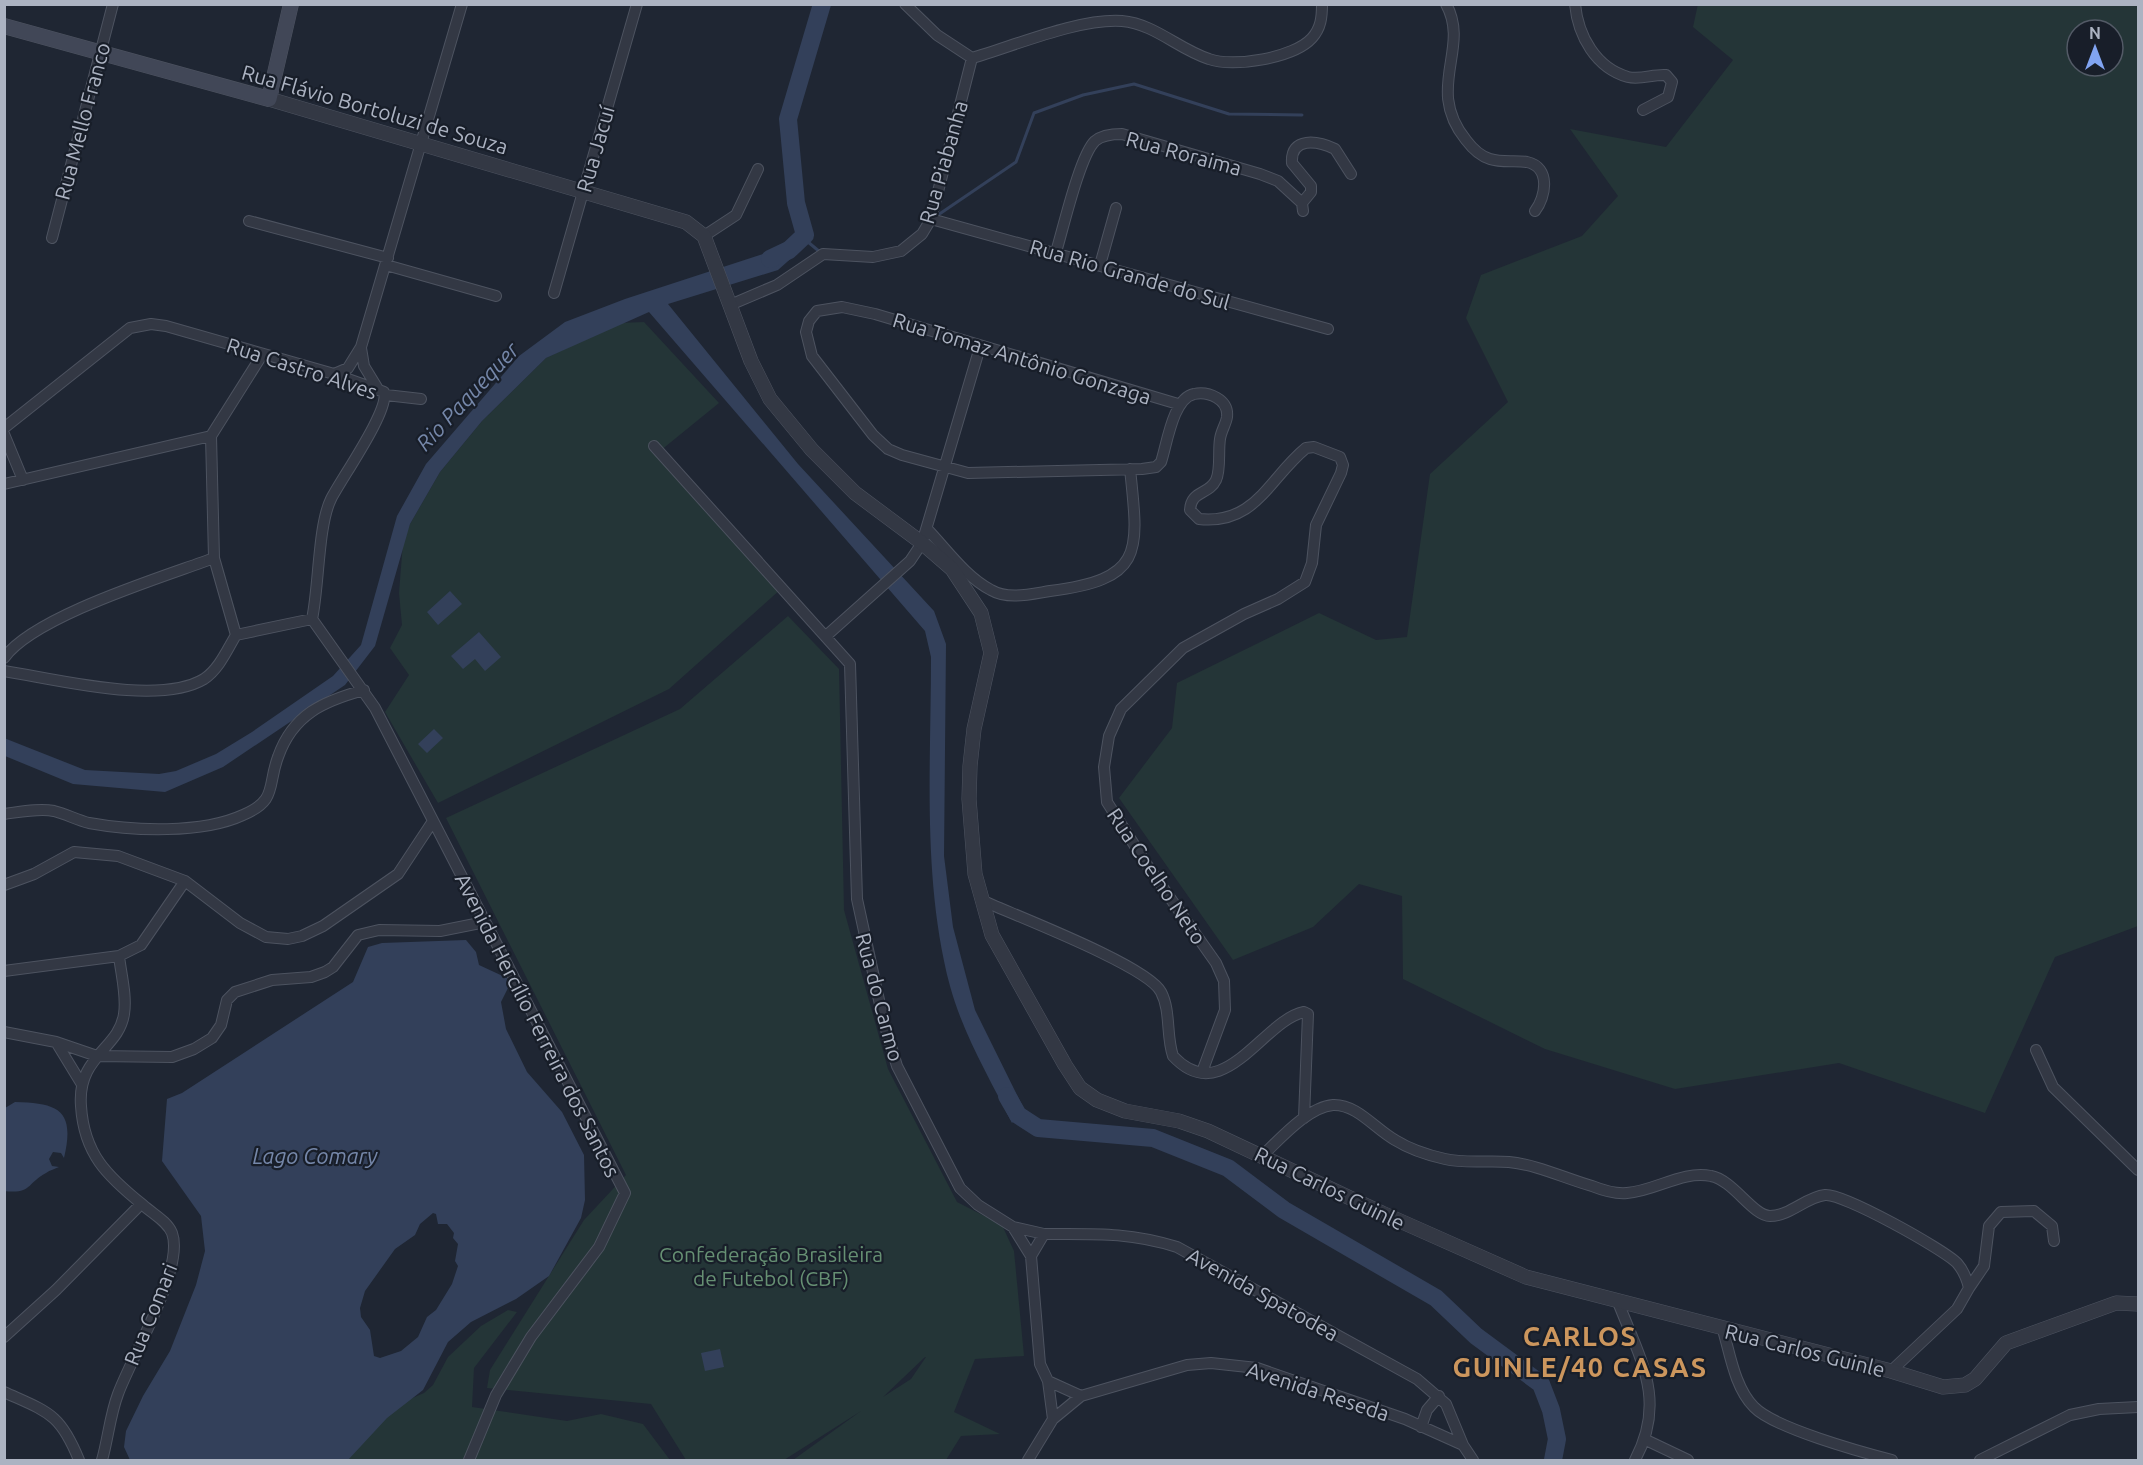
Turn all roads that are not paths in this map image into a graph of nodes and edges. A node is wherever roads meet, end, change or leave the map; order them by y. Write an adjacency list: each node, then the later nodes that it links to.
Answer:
1 (113, 4): 10 (street, Rua Mello Franco)
2 (291, 4): 12 (main road)
3 (462, 4): 14 (street)
4 (637, 4): 17 (street, Rua Jacuí)
5 (905, 4): 11 (street)
6 (1322, 4): 11 (street)
7 (1446, 4): 19 (street)
8 (1575, 4): 13 (street)
9 (4, 26): 10 (main road, Rua Flávio Bortoluzi de Souza)
10 (100, 52): 12 (main road, Rua Flávio Bortoluzi de Souza); 23 (street, Rua Mello Franco)
11 (972, 58): 20 (street, Rua Piabanha)
12 (269, 99): 14 (street, Rua Flávio Bortoluzi de Souza)
13 (1643, 110)
14 (422, 142): 17 (street, Rua Flávio Bortoluzi de Souza); 25 (street)
15 (758, 170): 22 (street)
16 (1351, 174): 24 (street, Rua Roraima)
17 (582, 192): 22 (street, Rua Flávio Bortoluzi de Souza); 27 (street, Rua Jacuí)
18 (1116, 208): 26 (street)
19 (1535, 211)
20 (931, 219): 24 (street, Rua Rio Grande do Sul); 29 (street, Rua Piabanha)
21 (249, 220): 25 (street)
22 (704, 236): 29 (street, Rua Carlos Guinle)
23 (52, 238)
24 (1056, 252): 26 (street, Rua Rio Grande do Sul)
25 (387, 261): 28 (street); 31 (street)
26 (1100, 265): 30 (street, Rua Rio Grande do Sul)
27 (554, 293)
28 (496, 296)
29 (728, 298): 47 (street, Rua Carlos Guinle)
30 (1328, 329)
31 (361, 347): 34 (street); 35 (street)
32 (980, 347): 37 (street, Rua Tomaz Antônio Gonzaga); 42 (street); 42 (street, Rua Tomaz Antônio Gonzaga)
33 (262, 355): 34 (street, Rua Castro Alves); 38 (street, Rua Castro Alves); 40 (street)
34 (334, 374): 35 (street, Rua Castro Alves)
35 (382, 392): 36 (street); 49 (street, Rua Castro Alves)
36 (421, 399)
37 (1178, 404): 43 (street, Rua Tomaz Antônio Gonzaga); 67 (street, Rua Coelho Neto)
38 (4, 428)
39 (4, 434): 44 (street)
40 (211, 436): 44 (street); 48 (street)
41 (654, 446): 51 (street, Rua do Carmo)
42 (946, 467): 43 (street, Rua Tomaz Antônio Gonzaga); 46 (street)
43 (1130, 469): 46 (street)
44 (23, 480): 45 (street)
45 (4, 484)
46 (928, 530): 47 (street)
47 (922, 543): 51 (street); 59 (street, Rua Carlos Guinle)
48 (214, 558): 50 (street); 52 (street)
49 (312, 619): 50 (street); 54 (street, Avenida Hercílio Ferreira dos Santos)
50 (236, 635): 53 (street)
51 (826, 636): 73 (street, Rua do Carmo)
52 (4, 658)
53 (4, 670)
54 (364, 690): 55 (street); 56 (street, Avenida Hercílio Ferreira dos Santos)
55 (4, 814)
56 (433, 821): 57 (street); 60 (street, Avenida Hercílio Ferreira dos Santos)
57 (185, 881): 58 (street); 61 (street)
58 (4, 885)
59 (981, 900): 67 (street); 70 (street, Rua Carlos Guinle)
60 (485, 922): 66 (street); 94 (street, Avenida Hercílio Ferreira dos Santos)
61 (119, 956): 62 (street); 66 (street)
62 (4, 971)
63 (4, 1032): 64 (street)
64 (56, 1042): 66 (street); 68 (street)
65 (2036, 1050): 71 (street)
66 (97, 1056): 68 (street)
67 (1202, 1072): 69 (street)
68 (81, 1083): 72 (street, Rua Comari)
69 (1304, 1118): 70 (street); 77 (street)
70 (1263, 1155): 78 (street, Rua Carlos Guinle)
71 (2137, 1165)
72 (141, 1204): 81 (street); 93 (street, Rua Comari)
73 (1013, 1227): 74 (street, Avenida Spatodea); 76 (street, Rua do Carmo)
74 (1044, 1234): 76 (street); 86 (street, Avenida Spatodea)
75 (2054, 1241): 77 (street)
76 (1031, 1256): 83 (street, Rua do Carmo)
77 (1969, 1288): 82 (street)
78 (1618, 1302): 80 (street, Rua Carlos Guinle); 90 (street)
79 (2139, 1304): 82 (street, Rua Carlos Guinle)
80 (1723, 1330): 82 (street, Rua Carlos Guinle); 99 (street)
81 (4, 1337)
82 (1892, 1371)
83 (1048, 1381): 85 (street); 88 (street, Rua do Carmo)
84 (4, 1392): 92 (street)
85 (1081, 1396): 88 (street, Avenida Reseda); 89 (street, Avenida Reseda)
86 (1439, 1396): 89 (street); 91 (street, Avenida Spatodea)
87 (2139, 1407): 100 (street)
88 (1053, 1419): 95 (street, Avenida Reseda)
89 (1421, 1427): 91 (street, Avenida Reseda)
90 (1646, 1440): 97 (street); 98 (street)
91 (1463, 1445): 96 (street)
92 (79, 1461)
93 (102, 1461)
94 (469, 1461)
95 (1028, 1461)
96 (1473, 1461)
97 (1635, 1461)
98 (1688, 1461)
99 (1892, 1461)
100 (1980, 1461)

